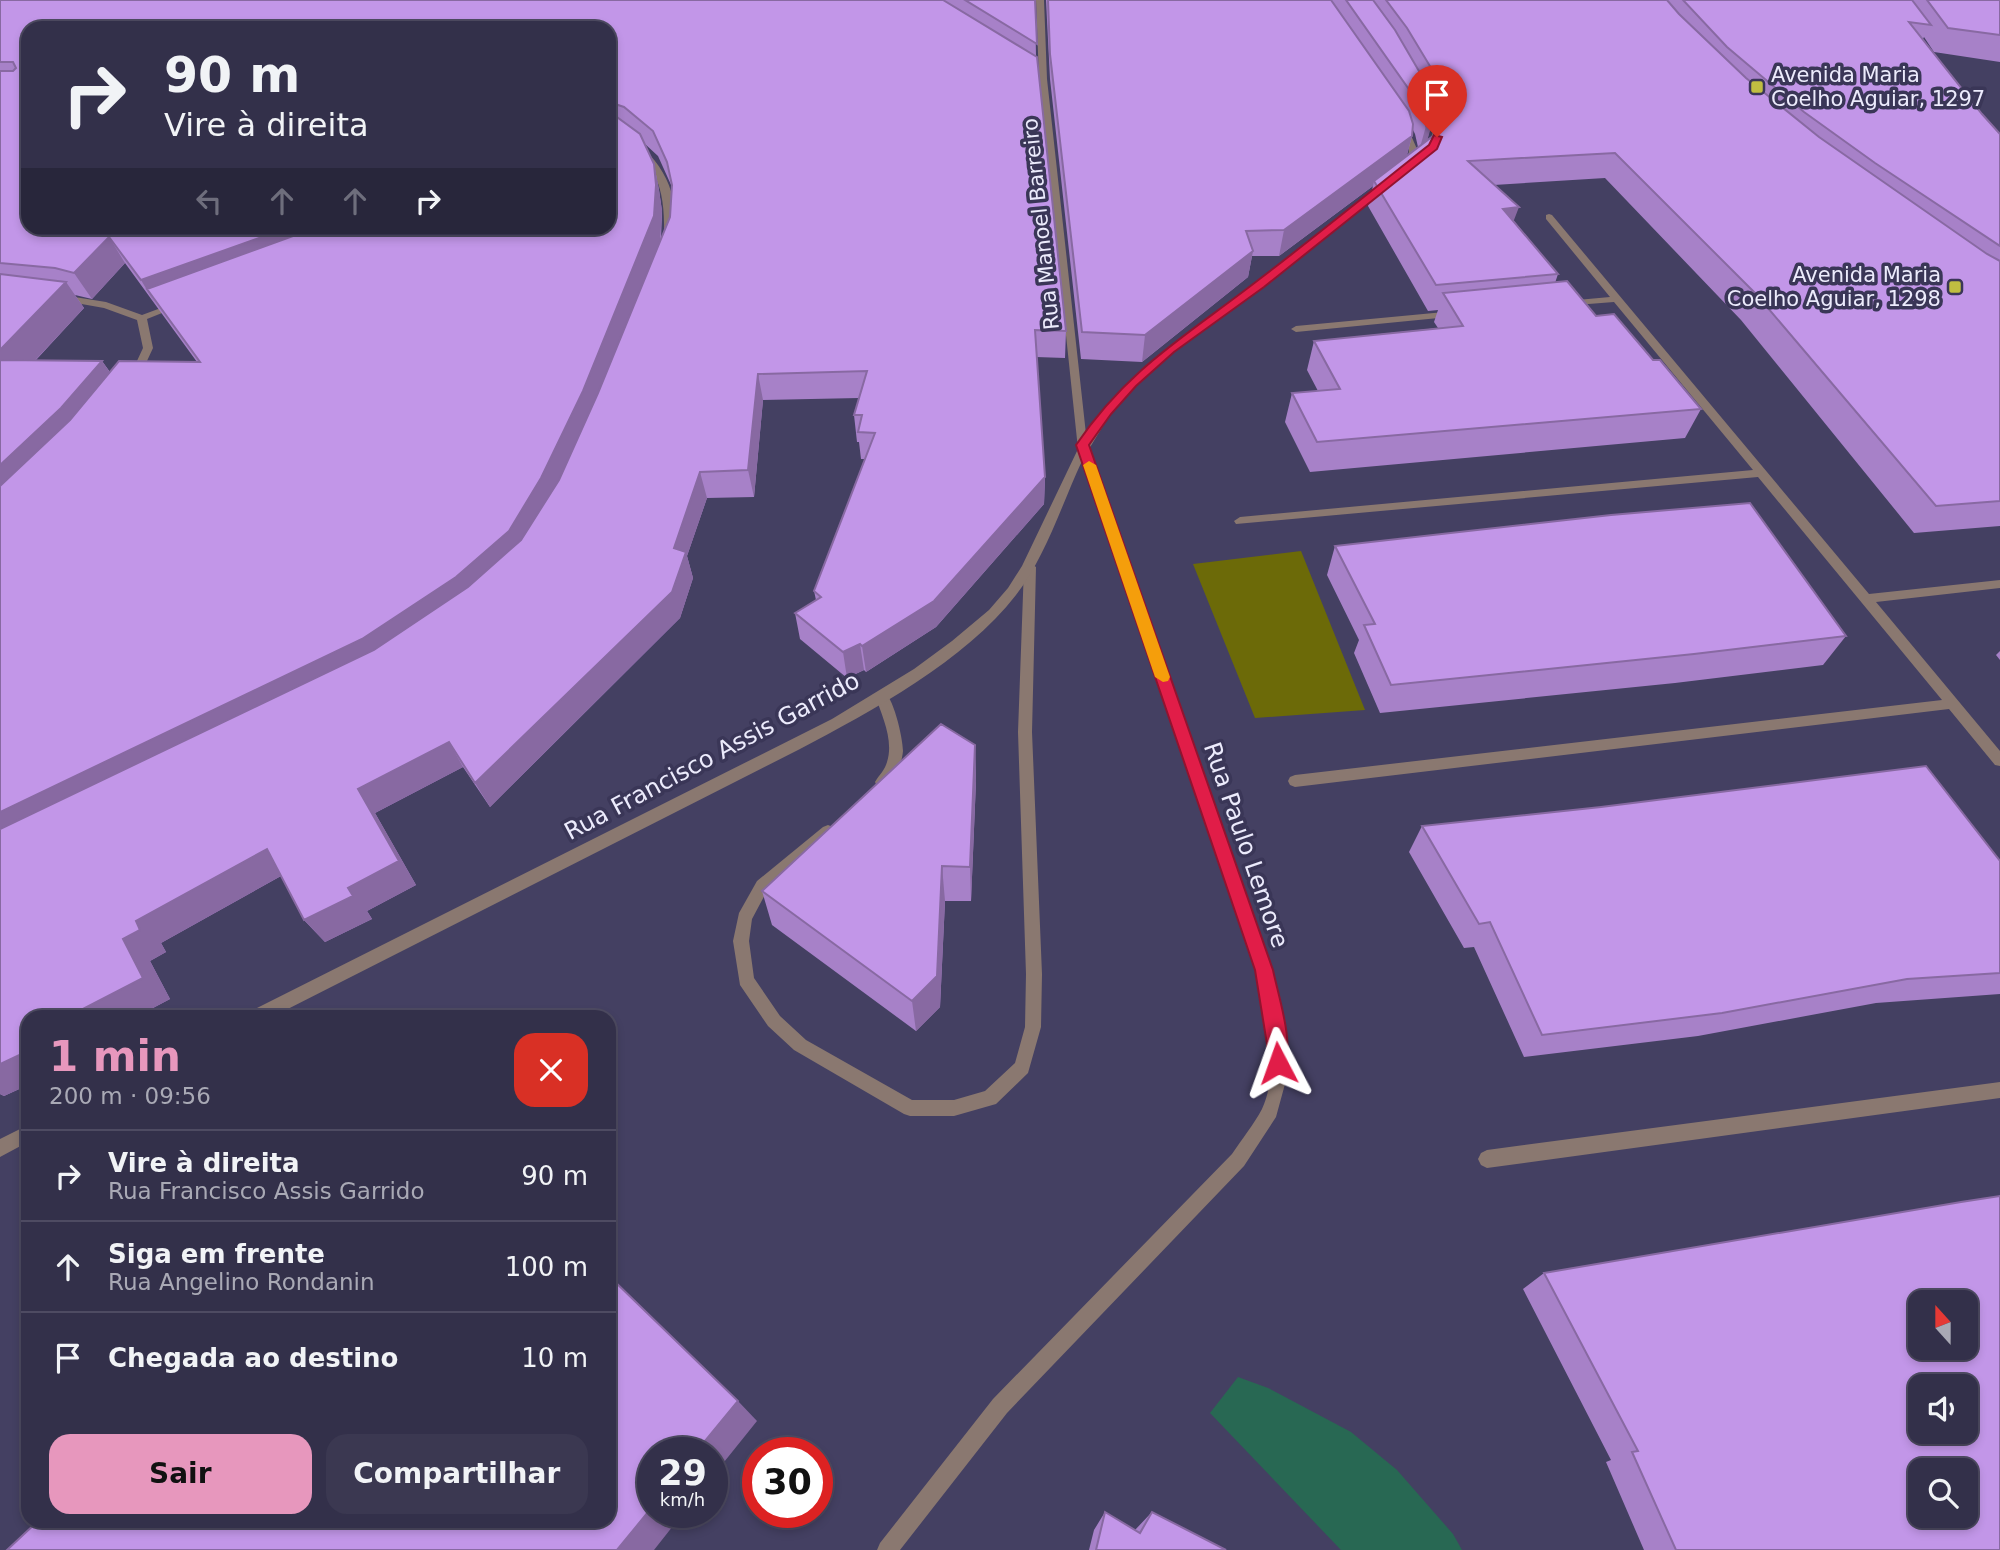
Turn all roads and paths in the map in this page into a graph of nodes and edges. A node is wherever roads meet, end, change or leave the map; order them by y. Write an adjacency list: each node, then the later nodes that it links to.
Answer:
1 (1040, 0): 3 (street, Rua Manoel Barreiro)
2 (1034, 73): 3 (street)
3 (1043, 79): 22 (street, Rua Manoel Barreiro)
4 (1416, 90): 9 (street)
5 (1398, 118): 9 (street)
6 (616, 133): 7 (street)
7 (625, 136): 8 (street); 13 (street)
8 (616, 139)
9 (1412, 163): 10 (street)
10 (1401, 172)
11 (1390, 180): 22 (street, Rua Francisco Assis Garrido)
12 (1549, 217): 16 (street)
13 (668, 243)
14 (53, 296): 19 (street)
15 (193, 299): 19 (street)
16 (1617, 299): 17 (street); 23 (street)
17 (1561, 304)
18 (1464, 313): 20 (street)
19 (142, 318): 21 (street)
20 (1296, 329)
21 (130, 384)
22 (1082, 445): 25 (street, Rua Francisco Assis Garrido); 39 (street, Rua Paulo Lemore)
23 (1761, 473): 24 (street); 27 (street)
24 (1240, 521)
25 (1030, 567): 28 (street, Rua Francisco Assis Garrido); 33 (street)
26 (2000, 584): 27 (street)
27 (1865, 599): 29 (street)
28 (882, 695): 32 (street); 34 (street, Rua Francisco Assis Garrido)
29 (1952, 704): 30 (street); 31 (street)
30 (2000, 761)
31 (1295, 781)
32 (874, 789)
33 (844, 817)
34 (269, 1010)
35 (2000, 1090): 38 (street)
36 (21, 1137): 37 (street)
37 (0, 1148)
38 (1487, 1159)
39 (887, 1550)

